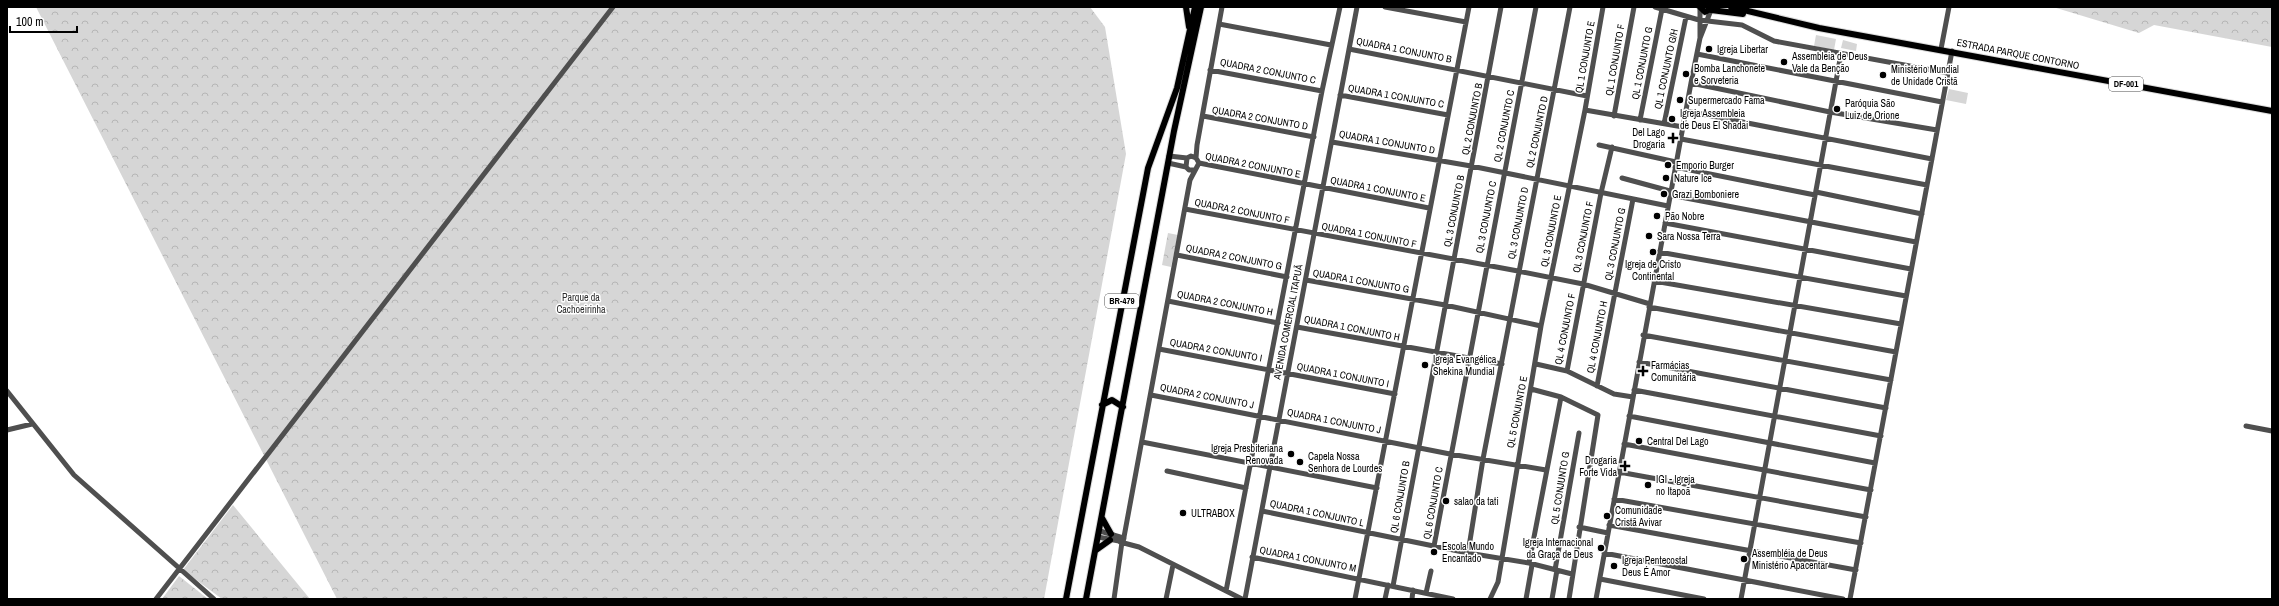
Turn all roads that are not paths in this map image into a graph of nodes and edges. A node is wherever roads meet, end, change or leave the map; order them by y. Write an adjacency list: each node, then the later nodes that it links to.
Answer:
1 (613, 7): 199 (street)
2 (1186, 7): 28 (main road)
3 (1195, 7): 28 (main road, BR-479)
4 (1201, 7): 65 (main road, BR-479)
5 (1222, 7): 27 (street)
6 (1340, 7): 30 (street, AVENIDA COMERCIAL ITAPUÃ)
7 (1357, 7): 31 (street, AVENIDA COMERCIAL ITAPUÃ)
8 (1386, 7): 25 (street)
9 (1469, 7): 25 (street)
10 (1501, 7): 39 (street, QL 2 CONJUNTO B)
11 (1536, 7): 41 (street, QL 2 CONJUNTO C)
12 (1570, 7): 43 (street, QL 2 CONJUNTO D)
13 (1603, 7): 46 (street, QL 1 CONJUNTO E)
14 (1634, 7): 54 (street, QL 1 CONJUNTO F)
15 (1655, 7): 20 (street)
16 (1693, 7): 19 (main road, DF-001)
17 (1731, 7): 22 (main road, ESTRADA PARQUE CONTORNO / DF-001)
18 (1949, 7): 32 (street)
19 (1700, 8): 21 (main road, DF-001); 24 (street)
20 (1662, 9): 23 (street); 55 (street, QL 1 CONJUNTO G)
21 (1711, 9): 22 (main road, ESTRADA PARQUE CONTORNO / DF-001); 26 (street)
22 (1761, 15): 32 (main road, ESTRADA PARQUE CONTORNO / DF-001)
23 (1686, 17): 24 (street); 56 (street, QL 1 CONJUNTO G/H)
24 (1699, 20): 26 (street); 29 (street)
25 (1466, 22): 36 (street)
26 (1708, 22): 29 (street); 35 (street)
27 (1219, 24): 30 (street); 37 (street)
28 (1189, 36): 144 (main road, BR-479)
29 (1700, 38): 34 (street)
30 (1331, 45): 44 (street, AVENIDA COMERCIAL ITAPUÃ)
31 (1350, 49): 36 (street, QUADRA 1 CONJUNTO B); 45 (street, AVENIDA COMERCIAL ITAPUÃ)
32 (1941, 49): 33 (main road, ESTRADA PARQUE CONTORNO / DF-001)
33 (1952, 51): 38 (street); 50 (main road, ESTRADA PARQUE CONTORNO / DF-001)
34 (1697, 54): 40 (street); 42 (street)
35 (1841, 54): 38 (street); 40 (street)
36 (1456, 69): 39 (street, QUADRA 1 CONJUNTO B); 52 (street)
37 (1210, 70): 44 (street, QUADRA 2 CONJUNTO C); 53 (street)
38 (1948, 74): 47 (street)
39 (1489, 76): 41 (street, QUADRA 1 CONJUNTO B); 70 (street, QL 2 CONJUNTO B)
40 (1836, 80): 47 (street); 51 (street)
41 (1522, 83): 43 (street, QUADRA 1 CONJUNTO B); 73 (street, QL 2 CONJUNTO C)
42 (1691, 83): 49 (street); 51 (street)
43 (1555, 89): 46 (street, QUADRA 1 CONJUNTO B); 75 (street, QL 2 CONJUNTO D)
44 (1322, 91): 59 (street, AVENIDA COMERCIAL ITAPUÃ)
45 (1340, 95): 52 (street, QUADRA 1 CONJUNTO C); 62 (street, AVENIDA COMERCIAL ITAPUÃ)
46 (1587, 96): 48 (street, QL 1 CONJUNTO E)
47 (1942, 102): 58 (street)
48 (1585, 110): 54 (street); 78 (street, QL 1 CONJUNTO E)
49 (1686, 111): 57 (street); 61 (street)
50 (2272, 111)
51 (1830, 112): 58 (street); 61 (street)
52 (1448, 115): 68 (street)
53 (1203, 116): 59 (street, QUADRA 2 CONJUNTO D); 66 (street)
54 (1614, 116): 55 (street)
55 (1640, 120): 56 (street)
56 (1664, 124): 57 (street)
57 (1683, 127): 60 (street)
58 (1937, 130): 67 (street)
59 (1314, 137): 76 (street, AVENIDA COMERCIAL ITAPUÃ)
60 (1681, 139): 69 (street); 71 (street)
61 (1825, 139): 67 (street); 71 (street)
62 (1332, 142): 68 (street, QUADRA 1 CONJUNTO D); 79 (street, AVENIDA COMERCIAL ITAPUÃ)
63 (1599, 146): 64 (street)
64 (1612, 148): 69 (street); 80 (street, QL 3 CONJUNTO F)
65 (1169, 159): 66 (street, QUADRA 2 CONJUNTO E); 72 (street); 145 (main road, BR-479)
66 (1193, 159): 72 (street); 72 (street); 76 (street, QUADRA 2 CONJUNTO E)
67 (1932, 159): 77 (street)
68 (1439, 160): 70 (street, QUADRA 1 CONJUNTO D); 86 (street)
69 (1676, 164): 81 (street); 82 (street)
70 (1471, 166): 73 (street, QUADRA 1 CONJUNTO D); 97 (street, QL 3 CONJUNTO B)
71 (1820, 166): 77 (street); 82 (street)
72 (1190, 169): 85 (street)
73 (1504, 173): 75 (street, QUADRA 1 CONJUNTO D); 98 (street, QL 3 CONJUNTO C)
74 (1622, 178): 81 (street)
75 (1536, 180): 78 (street, QUADRA 1 CONJUNTO D); 100 (street, QL 3 CONJUNTO D)
76 (1305, 183): 79 (street, QUADRA 2 CONJUNTO E); 90 (street, AVENIDA COMERCIAL ITAPUÃ)
77 (1927, 185): 87 (street)
78 (1569, 186): 80 (street, QUADRA 1 CONJUNTO D); 103 (street, QL 3 CONJUNTO E)
79 (1323, 188): 86 (street, QUADRA 1 CONJUNTO E); 91 (street, AVENIDA COMERCIAL ITAPUÃ)
80 (1601, 193): 83 (street, QUADRA 1 CONJUNTO D); 106 (street, QL 3 CONJUNTO F)
81 (1670, 193): 84 (street); 88 (street)
82 (1815, 193): 87 (street); 88 (street)
83 (1633, 199): 84 (street, QUADRA 1 CONJUNTO D); 107 (street, QL 3 CONJUNTO G)
84 (1668, 206): 89 (street)
85 (1185, 208): 90 (street, QUADRA 2 CONJUNTO F); 96 (street)
86 (1429, 208): 95 (street)
87 (1922, 214): 92 (street)
88 (1810, 222): 92 (street); 93 (street)
89 (1665, 223): 93 (street); 94 (street)
90 (1296, 230): 91 (street, QUADRA 2 CONJUNTO F); 102 (street, AVENIDA COMERCIAL ITAPUÃ)
91 (1314, 234): 95 (street, QUADRA 1 CONJUNTO F); 104 (street, AVENIDA COMERCIAL ITAPUÃ)
92 (1916, 242): 99 (street)
93 (1805, 249): 99 (street); 101 (street)
94 (1659, 252): 101 (street); 105 (street)
95 (1421, 254): 97 (street, QUADRA 1 CONJUNTO F); 109 (street)
96 (1177, 255): 102 (street, QUADRA 2 CONJUNTO G); 110 (street)
97 (1454, 260): 98 (street, QUADRA 1 CONJUNTO F); 111 (street, QL 3 CONJUNTO B)
98 (1486, 265): 100 (street, QUADRA 1 CONJUNTO F); 114 (street, QL 3 CONJUNTO C)
99 (1911, 269): 108 (street)
100 (1518, 271): 103 (street, QUADRA 1 CONJUNTO F); 115 (street, QL 3 CONJUNTO D)
101 (1800, 276): 108 (street); 113 (street)
102 (1287, 277): 116 (street, AVENIDA COMERCIAL ITAPUÃ)
103 (1551, 278): 106 (street, QUADRA 1 CONJUNTO F); 118 (street, QL 3 CONJUNTO E)
104 (1306, 280): 109 (street, QUADRA 1 CONJUNTO G); 119 (street, AVENIDA COMERCIAL ITAPUÃ)
105 (1654, 281): 112 (street); 113 (street)
106 (1583, 284): 107 (street, QUADRA 1 CONJUNTO F); 132 (street, QL 4 CONJUNTO F)
107 (1615, 292): 112 (street, QUADRA 1 CONJUNTO F); 135 (street, QL 4 CONJUNTO H)
108 (1906, 296): 117 (street)
109 (1412, 300): 111 (street, QUADRA 1 CONJUNTO G); 122 (street)
110 (1168, 301): 116 (street, QUADRA 2 CONJUNTO H); 123 (street)
111 (1444, 305): 114 (street, QUADRA 1 CONJUNTO G); 125 (street, QL 3 CONJUNTO B)
112 (1650, 305): 120 (street, QUADRA 1 CONJUNTO F); 121 (street)
113 (1795, 305): 117 (street); 120 (street)
114 (1478, 313): 115 (street, QUADRA 1 CONJUNTO G); 126 (street, QL 3 CONJUNTO C)
115 (1509, 320): 118 (street, QUADRA 1 CONJUNTO G); 129 (street, QL 3 CONJUNTO D)
116 (1278, 323): 131 (street, AVENIDA COMERCIAL ITAPUÃ)
117 (1901, 324): 124 (street)
118 (1541, 326): 130 (street, QL 5 CONJUNTO E)
119 (1297, 327): 122 (street, QUADRA 1 CONJUNTO H); 133 (street, AVENIDA COMERCIAL ITAPUÃ)
120 (1790, 333): 124 (street, QUADRA 1 CONJUNTO F); 127 (street)
121 (1644, 335): 127 (street); 128 (street)
122 (1403, 347): 125 (street, QUADRA 1 CONJUNTO H); 141 (street)
123 (1159, 349): 131 (street, QUADRA 2 CONJUNTO I); 140 (street)
124 (1896, 352): 134 (street)
125 (1436, 353): 126 (street, QUADRA 1 CONJUNTO H); 161 (street, QL 6 CONJUNTO B)
126 (1469, 359): 129 (street, QUADRA 1 CONJUNTO H); 162 (street, QL 6 CONJUNTO C)
127 (1785, 360): 134 (street); 136 (street)
128 (1639, 362): 136 (street); 138 (street)
129 (1502, 364): 163 (street, QL 3 CONJUNTO D)
130 (1536, 364): 132 (street, QL 4 CONJUNTO F); 137 (street, QL 5 CONJUNTO E)
131 (1269, 370): 133 (street, QUADRA 2 CONJUNTO I); 147 (street, AVENIDA COMERCIAL ITAPUÃ)
132 (1567, 371): 135 (street)
133 (1288, 373): 141 (street, QUADRA 1 CONJUNTO I); 150 (street, AVENIDA COMERCIAL ITAPUÃ)
134 (1891, 380): 146 (street)
135 (1597, 386): 143 (street)
136 (1780, 388): 146 (street); 148 (street)
137 (1531, 389): 142 (street); 166 (street, QL 5 CONJUNTO E)
138 (1634, 390): 143 (street); 148 (street)
139 (7, 391): 151 (street)
140 (1151, 394): 147 (street, QUADRA 2 CONJUNTO J); 158 (street)
141 (1395, 394): 157 (street)
142 (1560, 397): 168 (street); 182 (street)
143 (1633, 397): 149 (street)
144 (1102, 405): 145 (main road); 214 (main road, BR-479)
145 (1123, 407): 179 (main road, BR-479)
146 (1886, 408): 156 (street)
147 (1261, 415): 150 (street, QUADRA 2 CONJUNTO J); 164 (street, AVENIDA COMERCIAL ITAPUÃ)
148 (1775, 415): 156 (street); 159 (street)
149 (1629, 416): 159 (street); 160 (street)
150 (1279, 419): 157 (street, QUADRA 1 CONJUNTO J); 167 (street, AVENIDA COMERCIAL ITAPUÃ)
151 (32, 424): 153 (street); 199 (street)
152 (2246, 426): 154 (street)
153 (7, 430)
154 (2272, 431)
155 (1579, 433): 200 (street, QL 5 CONJUNTO G)
156 (1880, 436): 165 (street)
157 (1386, 440): 161 (street, QUADRA 1 CONJUNTO J); 173 (street)
158 (1142, 442): 164 (street); 187 (street)
159 (1770, 442): 165 (street); 169 (street)
160 (1624, 444): 169 (street); 171 (street)
161 (1418, 447): 162 (street, QUADRA 1 CONJUNTO J); 188 (street, QL 6 CONJUNTO B)
162 (1450, 454): 163 (street, QUADRA 1 CONJUNTO J); 190 (street, QL 6 CONJUNTO C)
163 (1482, 459): 166 (street, QUADRA 1 CONJUNTO J); 193 (street, QL 3 CONJUNTO D)
164 (1251, 462): 167 (street); 172 (street, AVENIDA COMERCIAL ITAPUÃ)
165 (1876, 463): 174 (street)
166 (1516, 464): 168 (street, QUADRA 1 CONJUNTO J); 196 (street, QL 5 CONJUNTO E)
167 (1270, 466): 173 (street); 177 (street, AVENIDA COMERCIAL ITAPUÃ)
168 (1546, 470): 197 (street)
169 (1765, 470): 174 (street); 175 (street)
170 (1167, 471): 172 (street)
171 (1619, 472): 175 (street); 176 (street)
172 (1246, 488): 209 (street, AVENIDA COMERCIAL ITAPUÃ)
173 (1377, 488): 183 (street)
174 (1870, 490): 178 (street)
175 (1760, 497): 178 (street); 180 (street)
176 (1614, 499): 180 (street); 181 (street)
177 (1262, 511): 183 (street, QUADRA 1 CONJUNTO L); 195 (street, AVENIDA COMERCIAL ITAPUÃ)
178 (1866, 517): 189 (street)
179 (1102, 518): 185 (main road, BR-479); 186 (main road)
180 (1755, 524): 189 (street); 192 (street)
181 (1609, 525): 184 (street); 192 (street)
182 (1579, 527): 184 (street); 203 (street)
183 (1368, 533): 188 (street, QL 6 CONJUNTO B); 204 (street)
184 (1608, 533): 194 (street)
185 (1099, 534): 186 (street); 191 (main road, BR-479)
186 (1111, 537): 187 (street); 191 (main road)
187 (1122, 539): 198 (street); 216 (street)
188 (1402, 539): 190 (street, QL 6 CONJUNTO C); 207 (street)
189 (1861, 543): 201 (street)
190 (1434, 546): 193 (street)
191 (1096, 550): 215 (main road, BR-479)
192 (1750, 551): 201 (street); 205 (street)
193 (1468, 553): 196 (street)
194 (1604, 554): 205 (street); 206 (street)
195 (1252, 557): 204 (street, QUADRA 1 CONJUNTO M); 218 (street, AVENIDA COMERCIAL ITAPUÃ)
196 (1501, 559): 197 (street); 223 (street, QL 5 CONJUNTO E)
197 (1531, 564): 200 (street); 224 (street)
198 (1173, 565): 209 (street); 217 (street)
199 (179, 570): 212 (street); 213 (street)
200 (1556, 570): 203 (street); 225 (street, QL 5 CONJUNTO G)
201 (1856, 570): 231 (street)
202 (1431, 571): 210 (street)
203 (1572, 574): 226 (street)
204 (1360, 579): 207 (street, QUADRA 1 CONJUNTO M); 219 (street)
205 (1745, 579): 229 (street); 230 (street)
206 (1600, 580): 227 (street); 228 (street)
207 (1390, 585): 208 (street, QUADRA 1 CONJUNTO M); 220 (street)
208 (1414, 590): 210 (street, QUADRA 1 CONJUNTO M); 221 (street)
209 (1226, 591): 218 (street)
210 (1426, 593): 211 (street, QUADRA 1 CONJUNTO M)
211 (1440, 597): 222 (street, QUADRA 1 CONJUNTO M)
212 (156, 599)
213 (214, 599)
214 (1066, 599)
215 (1086, 599)
216 (1114, 599)
217 (1166, 599)
218 (1244, 599)
219 (1355, 599)
220 (1385, 599)
221 (1412, 599)
222 (1453, 599)
223 (1490, 599)
224 (1526, 599)
225 (1552, 599)
226 (1569, 599)
227 (1596, 599)
228 (1704, 599)
229 (1741, 599)
230 (1843, 599)
231 (1850, 599)

